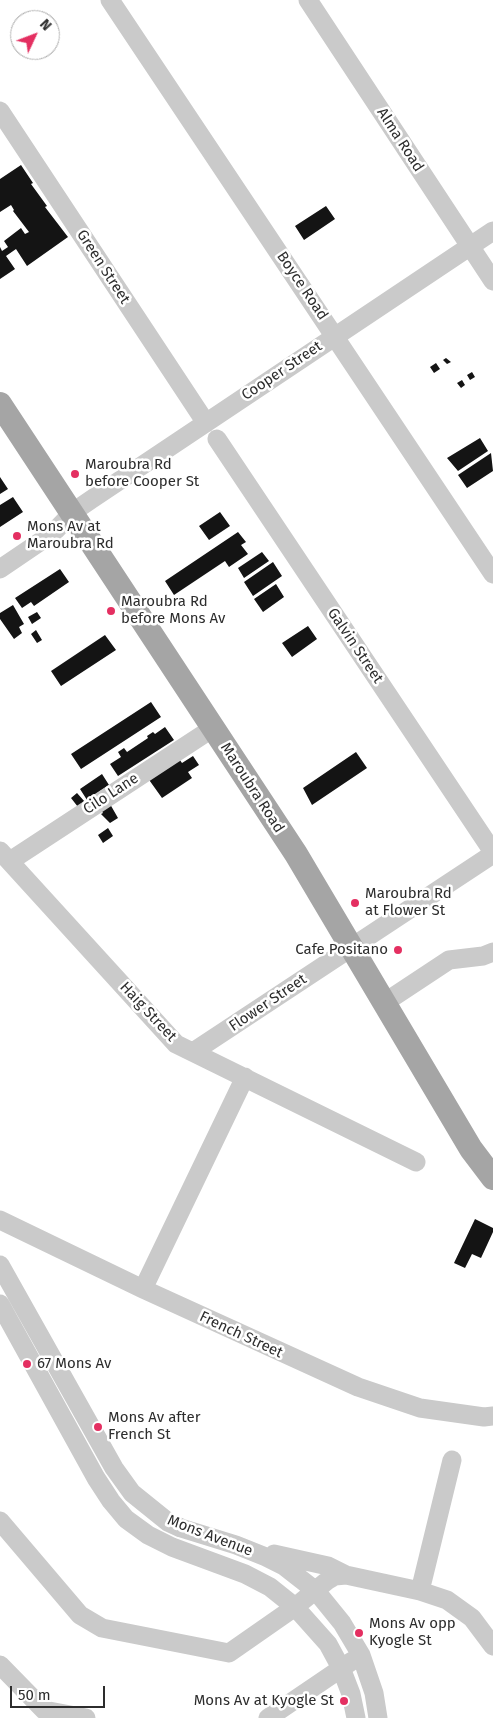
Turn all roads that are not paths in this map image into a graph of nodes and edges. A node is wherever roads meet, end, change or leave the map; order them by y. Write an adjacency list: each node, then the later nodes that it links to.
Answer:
1 (110, 0): 7 (street, Boyce Road)
2 (308, 0): 5 (street, Alma Road)
3 (0, 111): 9 (street, Green Street)
4 (493, 231): 5 (street, Cooper Street)
5 (470, 246): 6 (street, Alma Road); 7 (street, Cooper Street)
6 (493, 281)
7 (335, 336): 9 (street, Cooper Street); 13 (street, Boyce Road)
8 (0, 404): 11 (main road, Maroubra Road)
9 (206, 423): 11 (street, Cooper Street)
10 (217, 439): 15 (street, Galvin Street)
11 (73, 512): 12 (street); 14 (main road, Maroubra Road)
12 (0, 569)
13 (493, 574)
14 (213, 728): 16 (street, Cilo Lane); 17 (main road, Maroubra Road)
15 (493, 853): 17 (street, Flower Street)
16 (5, 856): 20 (street, Haig Street)
17 (351, 948): 19 (main road, Maroubra Road); 20 (street, Flower Street)
18 (493, 952): 19 (street)
19 (384, 1003): 23 (main road, Maroubra Road)
20 (193, 1052): 21 (street, Haig Street)
21 (245, 1078): 22 (street, Haig Street); 26 (street)
22 (416, 1162)
23 (493, 1178)
24 (0, 1220): 26 (street, French Street)
25 (0, 1265): 31 (street, Mons Avenue)
26 (143, 1289): 28 (street, French Street)
27 (0, 1304): 35 (street, Mons Avenue)
28 (493, 1416)
29 (452, 1460): 34 (street)
30 (0, 1521): 35 (street)
31 (236, 1545): 32 (street); 33 (street, Mons Avenue)
32 (346, 1575): 33 (street); 34 (street)
33 (316, 1591): 35 (street); 37 (street, Mons Avenue)
34 (420, 1591): 36 (street)
35 (296, 1607): 39 (street, Mons Avenue)
36 (493, 1646)
37 (361, 1655): 39 (street); 44 (street, Mons Avenue)
38 (0, 1665): 40 (street)
39 (341, 1668): 42 (street); 43 (street, Mons Avenue)
40 (46, 1714): 41 (street)
41 (86, 1718)
42 (268, 1718)
43 (356, 1718)
44 (378, 1718)

